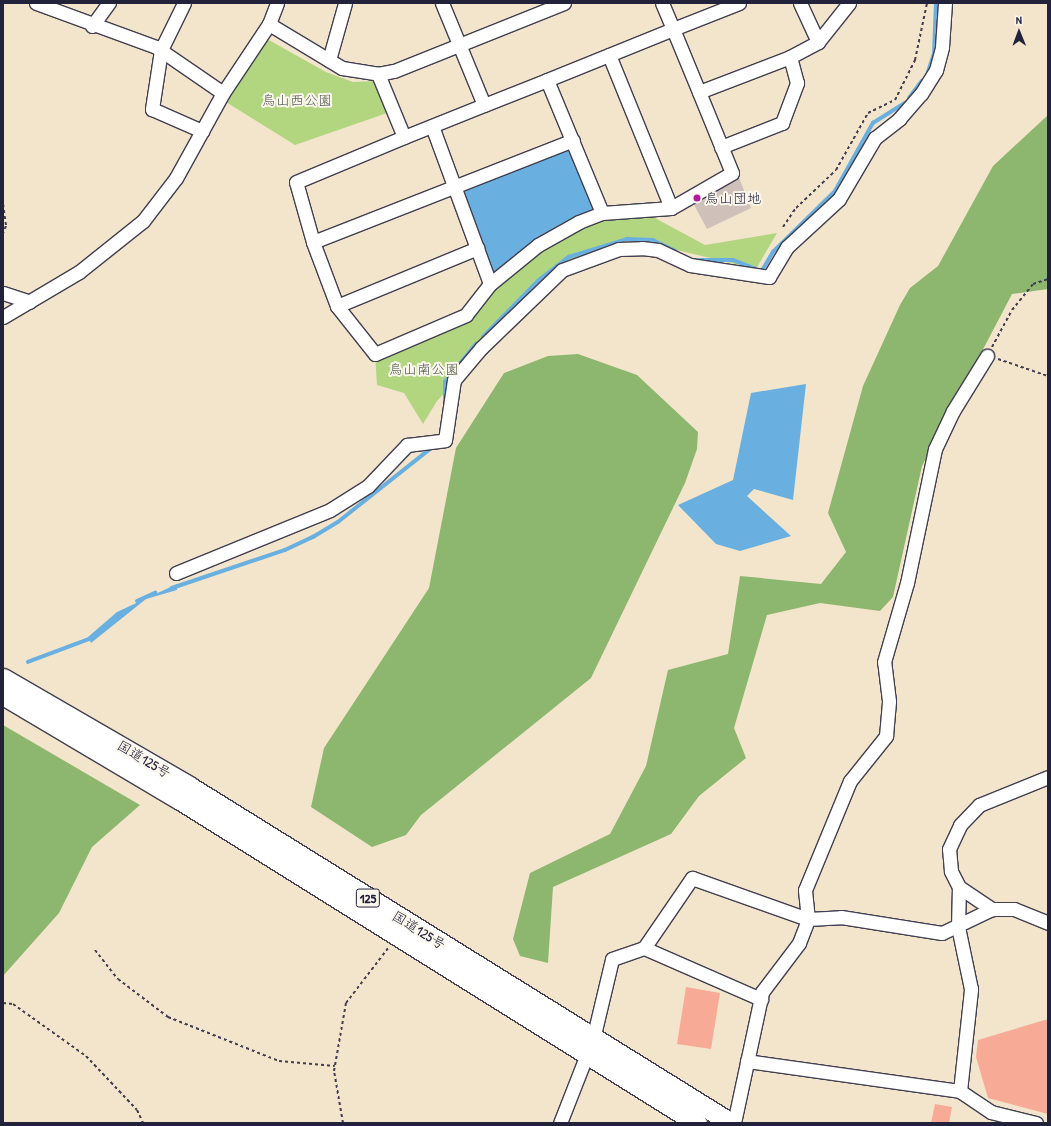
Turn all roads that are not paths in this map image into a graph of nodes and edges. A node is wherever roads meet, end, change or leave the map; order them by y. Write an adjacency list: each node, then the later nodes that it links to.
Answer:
1 (36, 3): 14 (street)
2 (109, 3): 14 (street)
3 (184, 3): 18 (street)
4 (277, 3): 13 (street)
5 (345, 3): 21 (street)
6 (442, 3): 17 (street)
7 (564, 3): 17 (street)
8 (662, 3): 15 (street)
9 (800, 3): 16 (street)
10 (849, 3): 16 (street)
11 (945, 3): 43 (street)
12 (732, 4): 15 (street)
13 (269, 24): 21 (street); 25 (street)
14 (92, 26): 18 (street)
15 (673, 30): 19 (street); 24 (street)
16 (818, 42): 20 (street)
17 (459, 45): 22 (street); 26 (street)
18 (161, 50): 25 (street); 28 (street)
19 (609, 55): 23 (street); 33 (street)
20 (790, 57): 24 (street); 31 (street)
21 (329, 60): 22 (street)
22 (378, 74): 29 (street)
23 (547, 80): 26 (street); 30 (street)
24 (699, 92): 31 (street)
25 (223, 93): 28 (street)
26 (484, 105): 27 (street)
27 (432, 126): 29 (street); 32 (street)
28 (202, 130): 39 (street)
29 (404, 137): 35 (street)
30 (573, 140): 32 (street); 34 (street)
31 (721, 146): 33 (street)
32 (454, 185): 35 (street); 36 (street)
33 (671, 208): 34 (street)
34 (602, 213): 37 (street)
35 (313, 242): 40 (street)
36 (478, 248): 37 (street); 40 (street)
37 (490, 284): 40 (street)
38 (3, 294): 39 (street)
39 (30, 302): 41 (street)
40 (337, 306)
41 (3, 317)
42 (987, 356): 49 (street)
43 (176, 573)
44 (3, 678): 54 (highway, 国道125号 / 125)
45 (3, 695): 54 (highway, 国道125号 / 125)
46 (1048, 776): 47 (street)
47 (959, 888): 48 (street); 51 (street)
48 (992, 909): 50 (street); 51 (street)
49 (808, 918): 51 (street); 52 (street); 53 (street)
50 (1048, 923)
51 (958, 927): 56 (street)
52 (644, 948): 53 (street); 54 (street)
53 (761, 999): 55 (street)
54 (590, 1046): 57 (street); 58 (highway, 国道125号 / 125); 59 (highway, 国道125号 / 125)
55 (747, 1061): 56 (street); 60 (street)
56 (960, 1091): 61 (street)
57 (560, 1123)
58 (697, 1123)
59 (731, 1123)
60 (734, 1123)
61 (1036, 1123)

